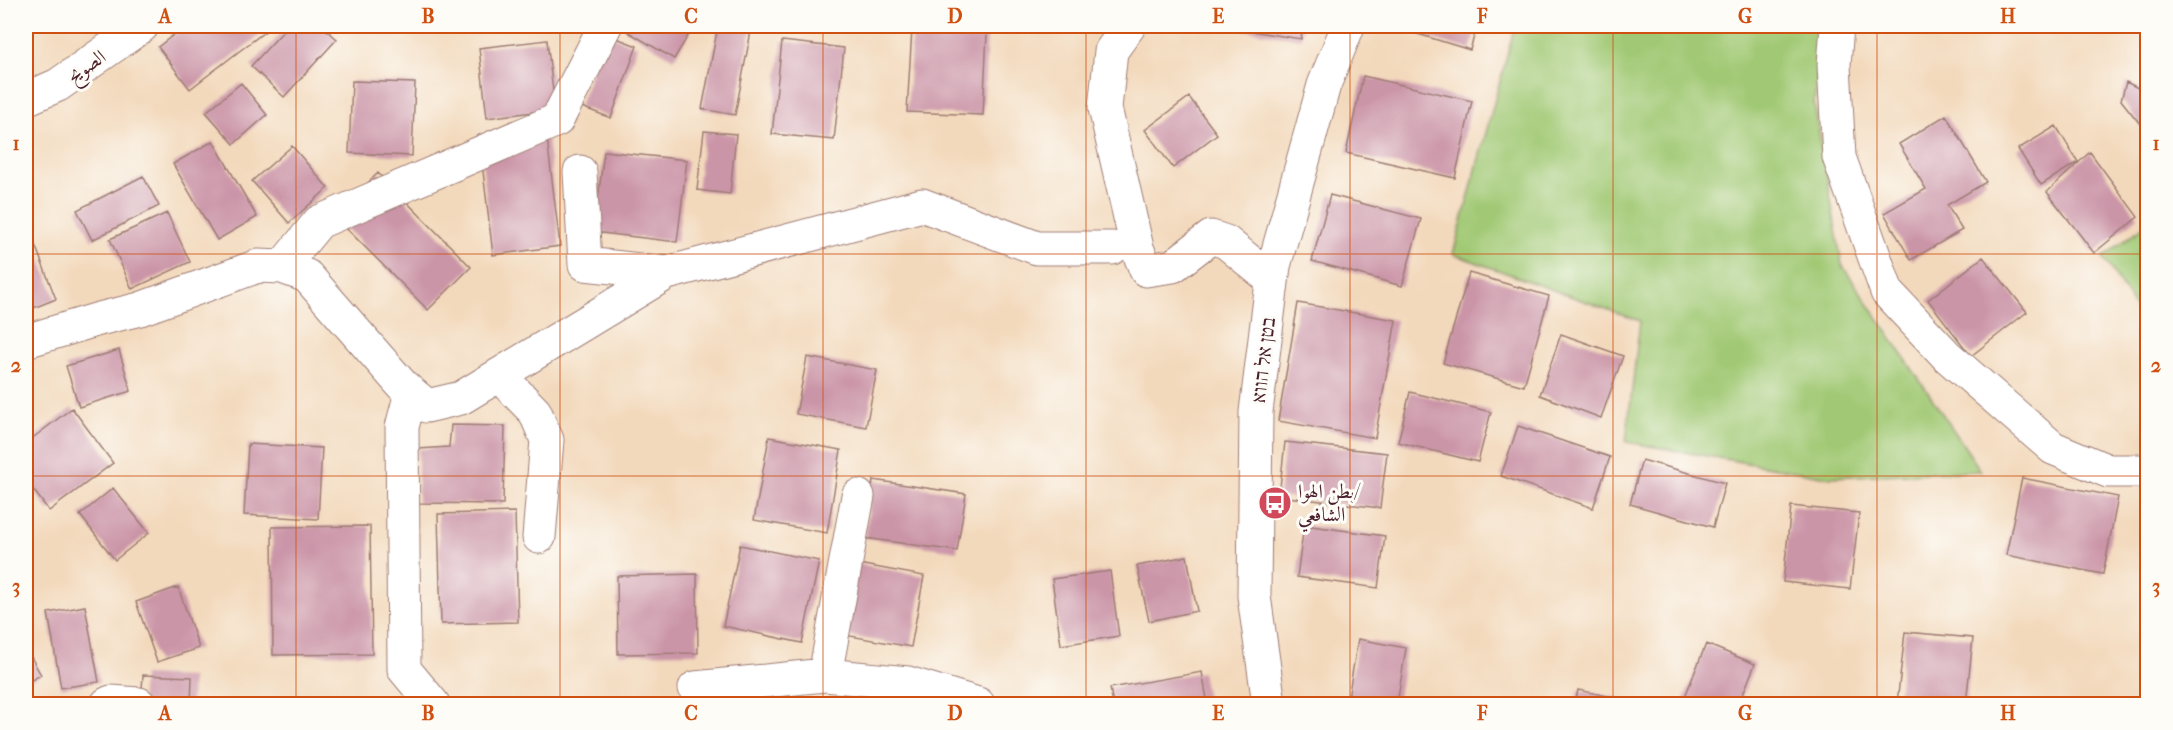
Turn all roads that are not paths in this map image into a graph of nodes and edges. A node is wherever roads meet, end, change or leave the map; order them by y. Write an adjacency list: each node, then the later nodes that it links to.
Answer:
1 (142, 26): 6 (street, الصويح)
2 (605, 26): 9 (street)
3 (1129, 26): 11 (street)
4 (1348, 26): 11 (street, בטן אל הווא)
5 (1836, 26): 15 (street)
6 (26, 99)
7 (580, 172): 10 (street)
8 (1112, 248): 10 (street)
9 (282, 267): 12 (street); 14 (street)
10 (667, 273): 13 (street)
11 (1272, 280): 24 (street, בטן אל הווא)
12 (26, 341)
13 (499, 375): 14 (street); 17 (street)
14 (411, 393): 22 (street)
15 (2148, 471)
16 (858, 496): 18 (street)
17 (540, 537)
18 (825, 675): 19 (street); 23 (street)
19 (694, 688)
20 (107, 705): 21 (street)
21 (139, 705)
22 (433, 705)
23 (978, 705)
24 (1269, 705)

